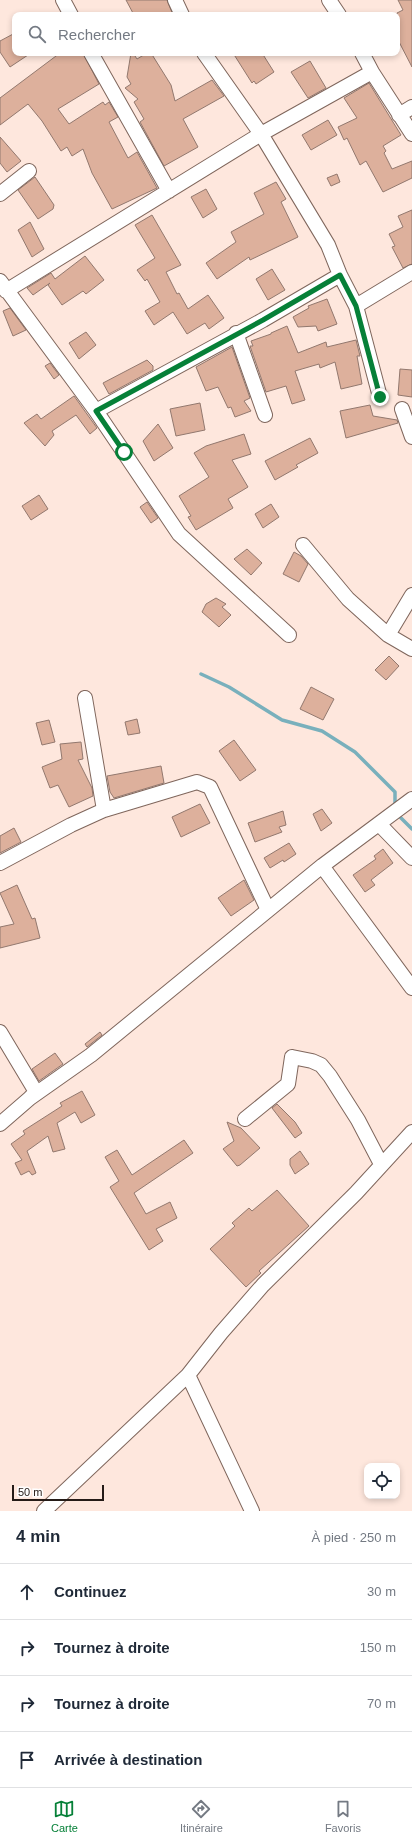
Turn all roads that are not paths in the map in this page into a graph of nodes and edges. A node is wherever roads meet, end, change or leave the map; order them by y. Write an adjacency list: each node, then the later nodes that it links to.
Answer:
1 (63, 0): 4 (street)
2 (175, 0): 5 (street)
3 (330, 0): 6 (street)
4 (69, 12)
5 (181, 12)
6 (337, 12)
7 (93, 56): 16 (street)
8 (206, 56): 13 (street)
9 (364, 56): 10 (street)
10 (372, 72): 12 (street); 13 (street)
11 (412, 107): 12 (street)
12 (399, 115): 14 (street)
13 (261, 134): 16 (street); 19 (street)
14 (412, 134)
15 (29, 171): 17 (street)
16 (169, 191): 20 (street)
17 (0, 194)
18 (412, 272): 21 (street)
19 (340, 275): 21 (street); 22 (street)
20 (3, 286): 25 (street)
21 (356, 306): 23 (street)
22 (236, 333): 25 (street); 26 (street)
23 (380, 397)
24 (402, 409): 27 (street)
25 (96, 411): 30 (street)
26 (265, 415)
27 (412, 437)
28 (303, 545): 31 (street)
29 (412, 595): 31 (street)
30 (289, 635)
31 (388, 635): 32 (street)
32 (412, 649)
33 (86, 698): 35 (street)
34 (412, 799): 36 (street)
35 (104, 810): 38 (street); 40 (street)
36 (379, 824): 37 (street); 39 (street)
37 (412, 858)
38 (0, 863)
39 (322, 866): 40 (street); 41 (street)
40 (268, 910): 43 (street)
41 (412, 988)
42 (0, 1032): 43 (street)
43 (30, 1098): 45 (street)
44 (245, 1120): 47 (street)
45 (0, 1124)
46 (412, 1132): 47 (street)
47 (382, 1164): 48 (street)
48 (188, 1375): 49 (street); 50 (street)
49 (44, 1511)
50 (252, 1511)

